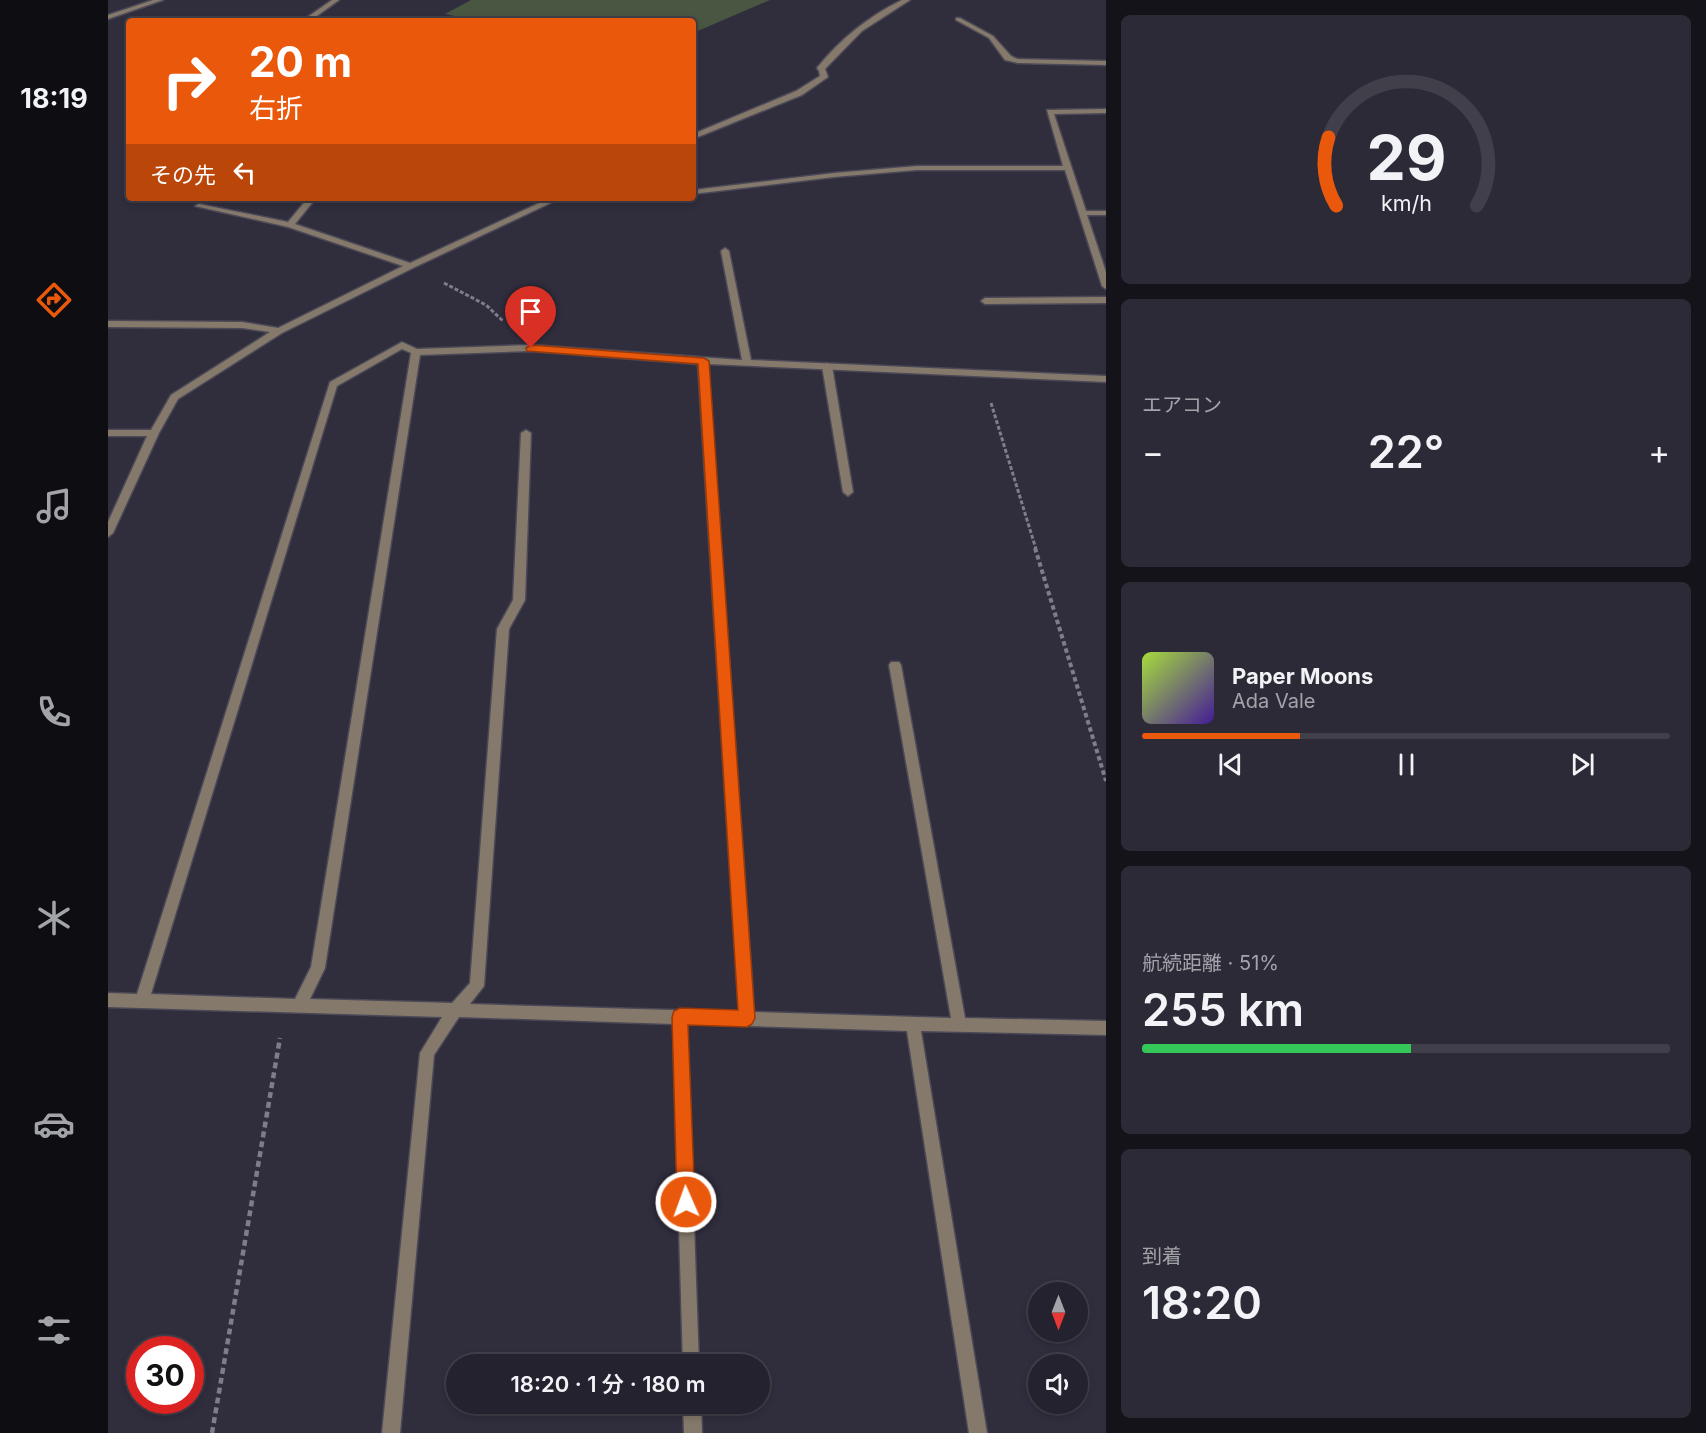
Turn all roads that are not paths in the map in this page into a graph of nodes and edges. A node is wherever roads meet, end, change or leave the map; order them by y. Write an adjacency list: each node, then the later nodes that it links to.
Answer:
1 (160, 0): 4 (street)
2 (336, 0): 5 (street)
3 (907, 0): 9 (street)
4 (108, 17)
5 (309, 18)
6 (958, 19): 7 (street)
7 (1106, 63)
8 (1106, 111): 10 (street)
9 (696, 136)
10 (1068, 168): 11 (street); 15 (street)
11 (696, 192)
12 (310, 201): 17 (street)
13 (551, 201): 19 (street)
14 (199, 206): 17 (street)
15 (1082, 213): 16 (street); 20 (street)
16 (1106, 213)
17 (290, 225): 19 (street)
18 (725, 251): 27 (street)
19 (410, 266): 24 (street)
20 (1106, 286)
21 (1106, 300): 22 (street)
22 (985, 301)
23 (108, 324): 24 (street)
24 (279, 331): 31 (street)
25 (416, 352): 26 (street); 37 (street); 38 (street)
26 (704, 361): 27 (street); 41 (street)
27 (747, 363): 28 (street)
28 (827, 366): 29 (street); 33 (street)
29 (1106, 379)
30 (108, 433): 31 (street)
31 (154, 433): 34 (street)
32 (526, 434): 39 (street)
33 (848, 492)
34 (108, 533)
35 (895, 665): 43 (street)
36 (108, 1000): 37 (street)
37 (142, 1000): 38 (street)
38 (300, 1004): 39 (street)
39 (456, 1009): 40 (street); 47 (street)
40 (680, 1017): 41 (street); 45 (street)
41 (747, 1018): 42 (street)
42 (913, 1024): 43 (street); 49 (street)
43 (959, 1025): 44 (street)
44 (1106, 1028)
45 (691, 1354)
46 (692, 1414): 48 (street)
47 (391, 1433)
48 (693, 1433)
49 (978, 1433)

